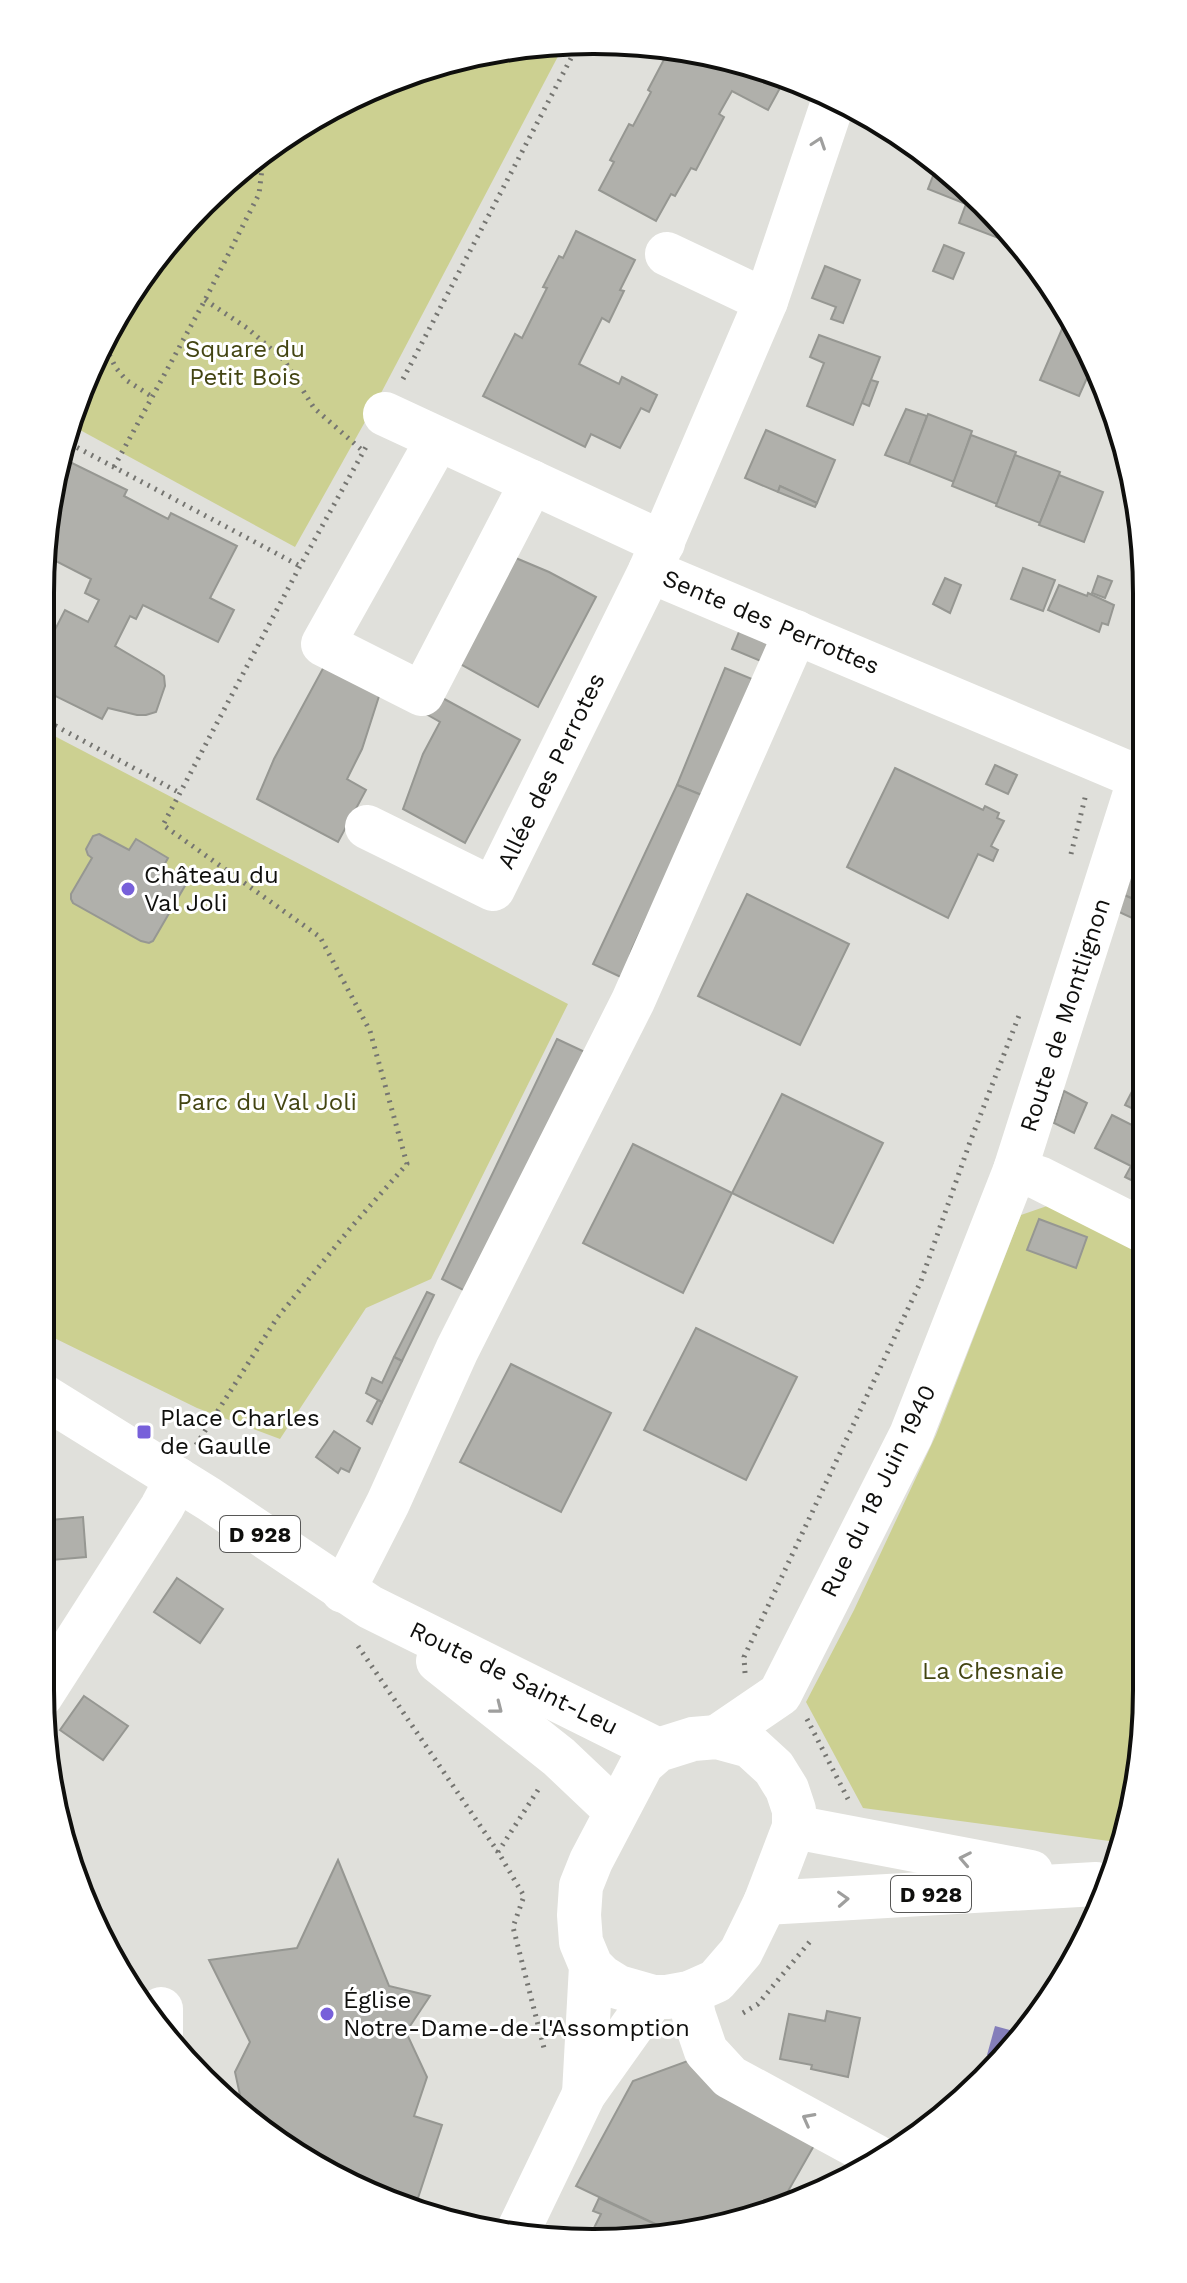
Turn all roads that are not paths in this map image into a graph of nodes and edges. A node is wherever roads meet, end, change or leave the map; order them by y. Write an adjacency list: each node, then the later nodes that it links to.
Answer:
1 (831, 109): 3 (main road, Sente des Perrottes, one-way to 1)
2 (667, 254): 3 (main road)
3 (766, 301): 7 (main road, Sente des Perrottes)
4 (385, 414): 5 (main road)
5 (438, 439): 6 (main road); 6 (main road)
6 (532, 482): 7 (main road)
7 (656, 557): 8 (main road, Sente des Perrottes); 11 (main road, Allée des Perrotes)
8 (796, 632): 9 (main road, Sente des Perrottes); 16 (main road)
9 (1133, 786)
10 (1133, 808): 12 (main road, Route de Montlignon)
11 (367, 827)
12 (1015, 1170): 13 (main road); 18 (main road, Rue du 18 Juin 1940)
13 (1133, 1225)
14 (54, 1403): 15 (main road, Route de Saint-Leu / D 928)
15 (177, 1479): 16 (main road, Route de Saint-Leu / D 928); 17 (main road)
16 (354, 1613): 20 (main road, Route de Saint-Leu / D 928); 22 (main road, Route de Saint-Leu / D 928, one-way to 22)
17 (54, 1676)
18 (791, 1702): 19 (main road, Rue du 18 Juin 1940); 21 (main road)
19 (717, 1737): 20 (main road); 21 (main road)
20 (658, 1750): 22 (main road)
21 (774, 1768): 23 (main road)
22 (616, 1811): 27 (main road)
23 (794, 1827): 24 (main road, D 928, one-way to 23); 26 (main road)
24 (1096, 1884)
25 (1096, 1885): 26 (main road, D 928, one-way to 25)
26 (765, 1903): 28 (main road)
27 (591, 1966): 28 (main road); 29 (main road)
28 (671, 1995): 29 (main road); 30 (main road, one-way to 28)
29 (584, 2094): 31 (main road)
30 (869, 2153)
31 (521, 2224)

